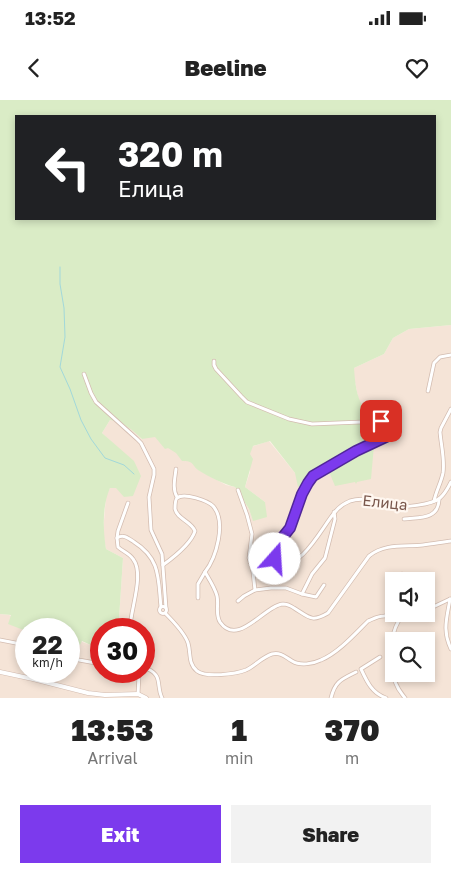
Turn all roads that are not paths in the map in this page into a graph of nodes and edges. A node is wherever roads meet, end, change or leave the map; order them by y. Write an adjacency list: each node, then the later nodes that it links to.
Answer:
1 (451, 355): 4 (street)
2 (214, 361): 13 (street, Елица)
3 (84, 374): 17 (street)
4 (428, 391)
5 (451, 409): 11 (street)
6 (176, 469): 9 (street)
7 (451, 482): 10 (street)
8 (238, 490): 20 (street)
9 (177, 497): 17 (street); 18 (street)
10 (439, 500): 11 (street, Елица); 14 (street)
11 (434, 501): 13 (street, Елица)
12 (128, 503): 15 (street)
13 (334, 512): 21 (street)
14 (404, 519)
15 (117, 538): 26 (street); 28 (street)
16 (451, 541): 18 (street)
17 (164, 565): 26 (street)
18 (205, 572): 22 (street)
19 (324, 585): 21 (street)
20 (255, 590): 21 (street); 24 (street)
21 (302, 594)
22 (198, 598)
23 (450, 599): 25 (street); 32 (street)
24 (238, 601)
25 (435, 606)
26 (164, 609): 27 (street)
27 (385, 616)
28 (131, 618)
29 (398, 622): 45 (street)
30 (0, 640): 31 (street)
31 (15, 643)
32 (451, 649)
33 (380, 657): 44 (street)
34 (0, 672): 39 (street)
35 (356, 672): 43 (street)
36 (155, 673): 38 (street)
37 (139, 683): 39 (street)
38 (158, 691): 41 (street); 42 (street)
39 (139, 694): 40 (street)
40 (146, 698)
41 (158, 698)
42 (162, 698)
43 (331, 698)
44 (386, 698)
45 (405, 698)

